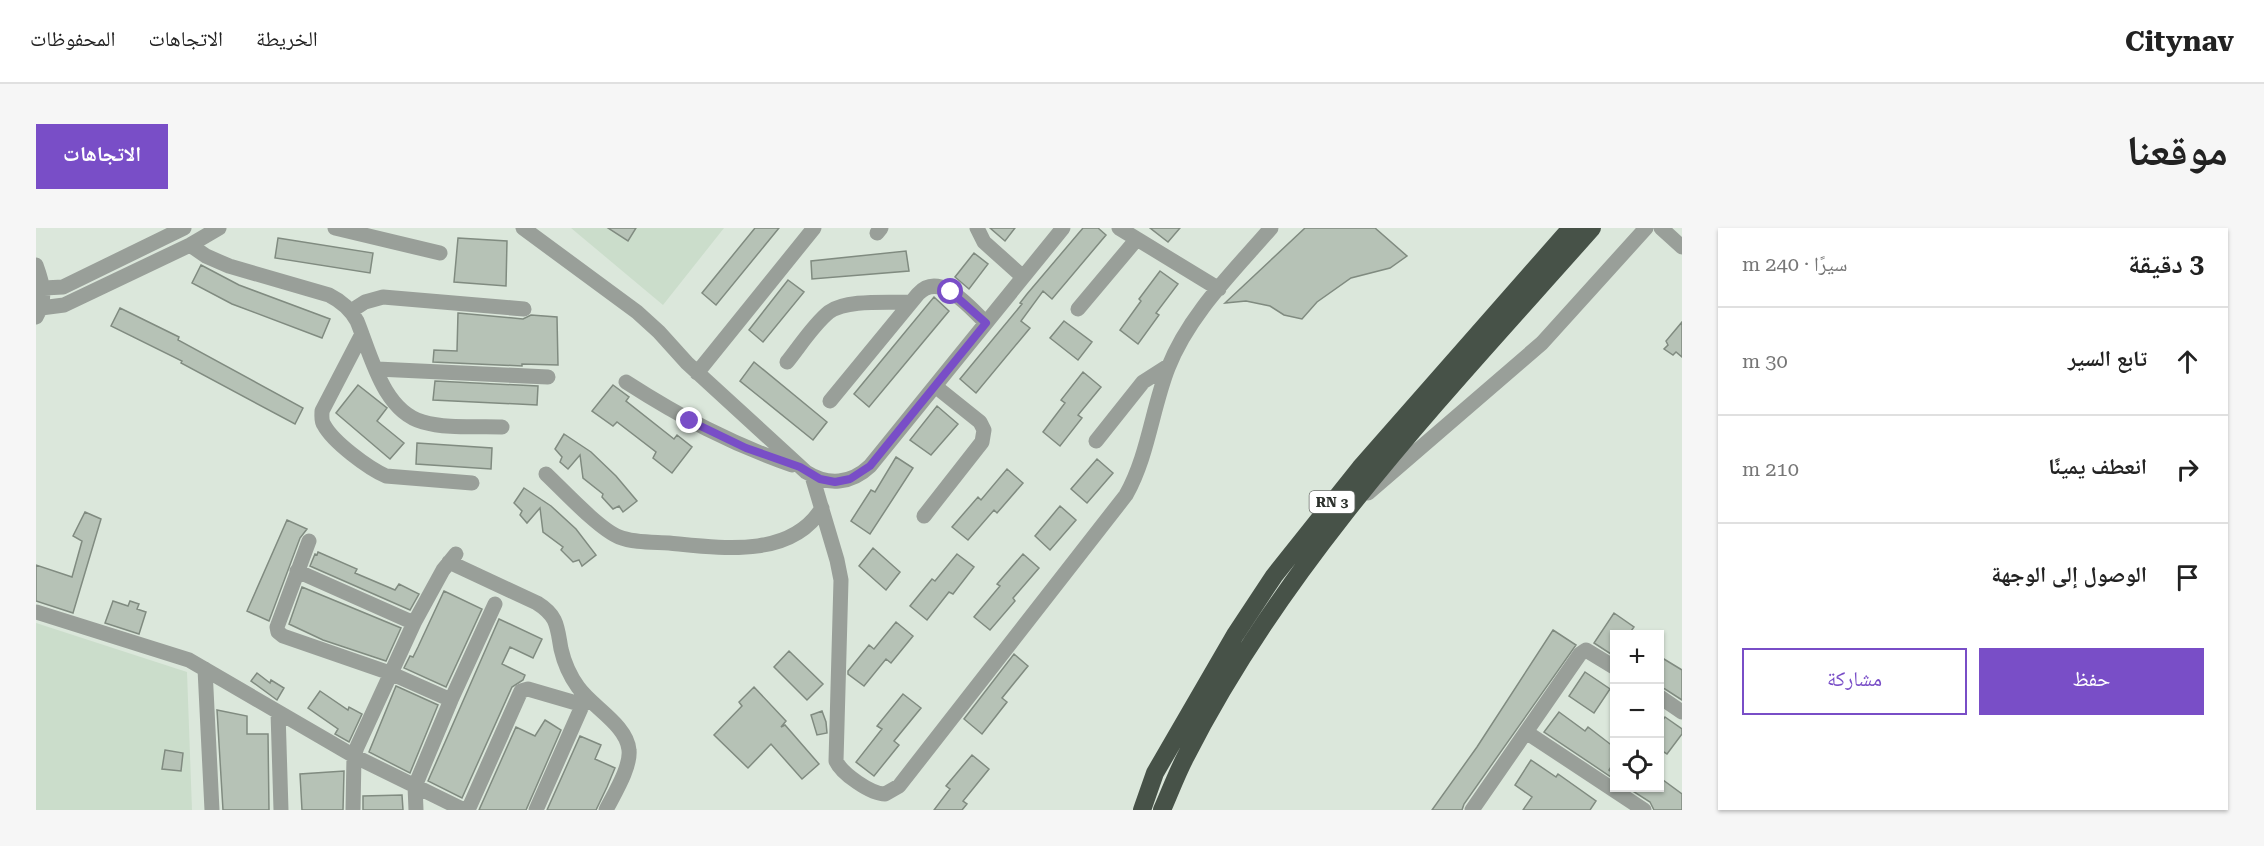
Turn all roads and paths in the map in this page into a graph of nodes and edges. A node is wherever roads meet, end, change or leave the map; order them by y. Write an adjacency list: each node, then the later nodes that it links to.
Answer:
1 (184, 228): 20 (street)
2 (219, 228): 15 (street)
3 (335, 228): 17 (street)
4 (524, 228): 32 (street)
5 (814, 228): 32 (street)
6 (977, 228): 19 (street)
7 (1063, 228): 19 (street)
8 (1119, 228): 14 (street)
9 (1272, 228): 21 (street)
10 (1571, 228): 60 (highway, RN 3)
11 (1592, 228): 43 (highway, RN 3)
12 (1646, 228): 43 (street)
13 (1661, 228): 16 (street)
14 (1136, 240): 21 (street); 24 (street)
15 (190, 245): 25 (street); 26 (street)
16 (1682, 247)
17 (440, 253)
18 (36, 265): 20 (street)
19 (1023, 277): 27 (street)
20 (44, 288): 26 (street)
21 (1219, 289): 30 (street)
22 (911, 302): 27 (street); 29 (street); 36 (street)
23 (524, 309): 25 (street)
24 (1078, 309)
25 (351, 311): 28 (street)
26 (39, 313)
27 (986, 323): 35 (street)
28 (362, 334): 31 (street); 41 (street)
29 (787, 362)
30 (1168, 366): 38 (street); 42 (street)
31 (377, 369): 33 (street); 37 (street)
32 (697, 373): 39 (street)
33 (548, 377)
34 (626, 382): 39 (street)
35 (935, 386): 39 (street); 44 (street)
36 (830, 401)
37 (502, 427)
38 (1096, 441)
39 (806, 472): 42 (street)
40 (546, 474): 42 (street)
41 (472, 483)
42 (822, 508)
43 (1346, 513): 61 (highway, RN 3)
44 (924, 516)
45 (309, 541): 46 (street)
46 (297, 571): 49 (street); 52 (street)
47 (495, 604): 53 (street)
48 (36, 612): 51 (street)
49 (414, 623): 52 (street); 55 (street)
50 (1610, 664): 58 (street)
51 (205, 669): 56 (street); 63 (street)
52 (390, 673): 53 (street); 59 (street)
53 (451, 700): 62 (street)
54 (1664, 700): 57 (street)
55 (584, 701): 67 (street); 68 (street); 69 (street)
56 (278, 712): 59 (street); 64 (street)
57 (1682, 712)
58 (1527, 732): 74 (street); 75 (street)
59 (354, 756): 62 (street); 65 (street)
60 (1155, 773): 70 (highway); 71 (highway, RN 3)
61 (1174, 782): 72 (highway, RN 3); 73 (highway)
62 (416, 786): 66 (street); 67 (street)
63 (212, 810)
64 (281, 810)
65 (353, 810)
66 (416, 810)
67 (466, 810)
68 (536, 810)
69 (606, 810)
70 (1131, 810)
71 (1142, 810)
72 (1162, 810)
73 (1170, 810)
74 (1472, 810)
75 (1644, 810)

